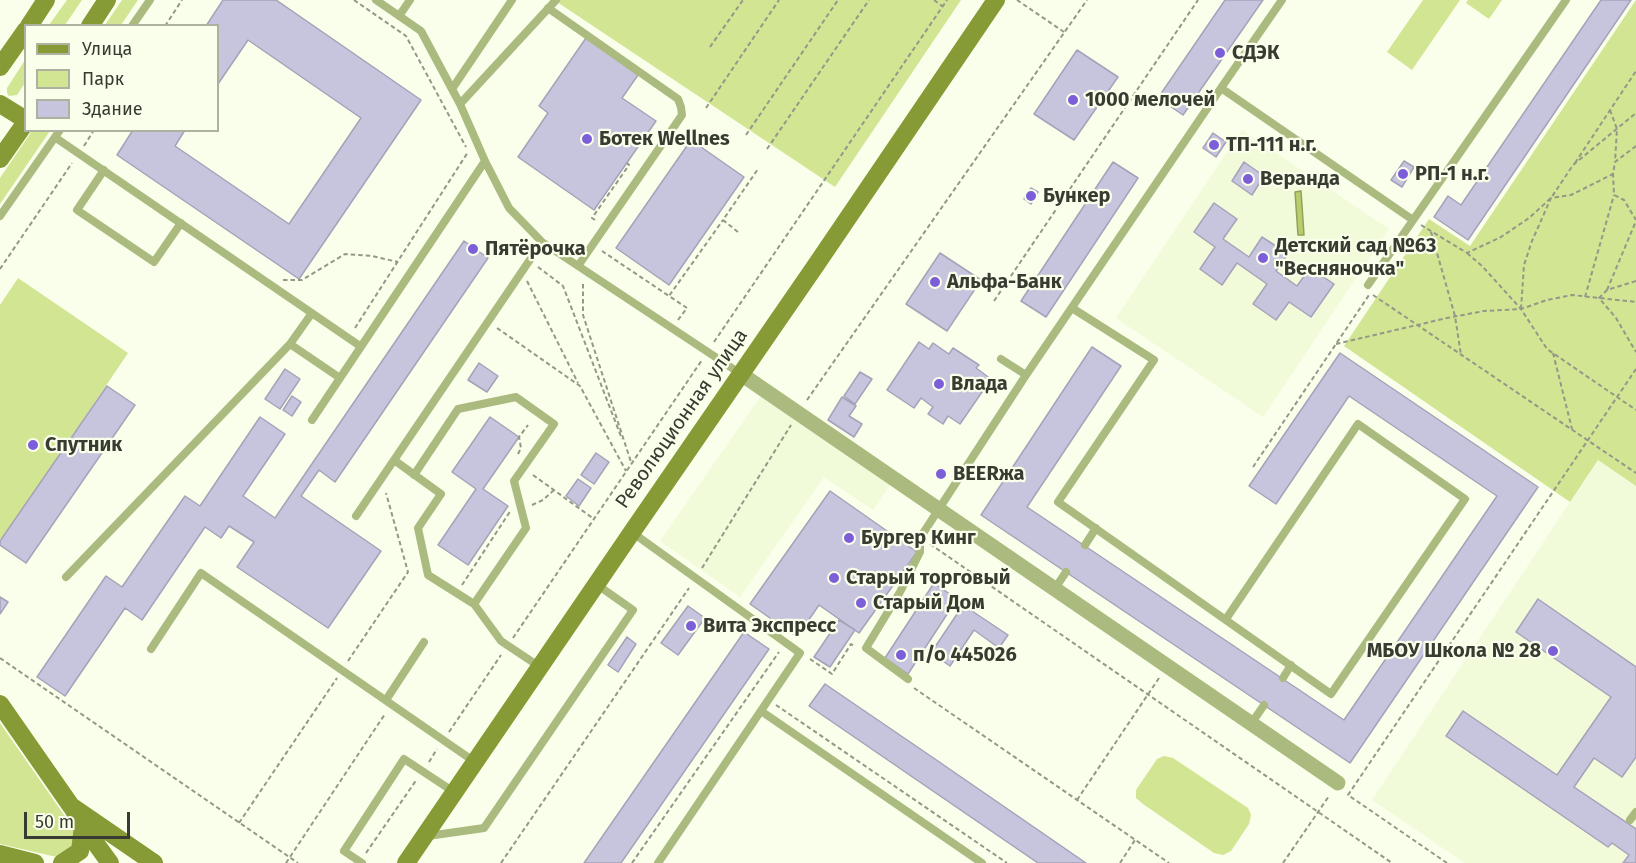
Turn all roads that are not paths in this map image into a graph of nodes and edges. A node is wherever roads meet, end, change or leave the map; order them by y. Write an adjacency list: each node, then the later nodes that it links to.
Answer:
1 (46, 0): 13 (main road)
2 (107, 0): 14 (main road)
3 (150, 0): 15 (lane)
4 (376, 0): 12 (lane)
5 (410, 0): 12 (lane)
6 (512, 0): 19 (lane)
7 (556, 0): 11 (lane)
8 (996, 0): 39 (main road, Революционная улица)
9 (1282, 0): 18 (lane)
10 (1566, 0): 29 (lane)
11 (548, 8): 21 (lane); 32 (lane)
12 (399, 16): 19 (lane)
13 (29, 24)
14 (91, 24)
15 (133, 24)
16 (24, 33): 17 (main road)
17 (0, 67)
18 (1221, 88): 29 (lane); 34 (lane)
19 (452, 89): 21 (lane)
20 (0, 105): 22 (main road)
21 (460, 105): 26 (lane)
22 (24, 120)
23 (24, 124): 25 (main road)
24 (58, 134): 27 (lane); 28 (lane)
25 (0, 159)
26 (485, 160): 31 (lane); 37 (lane)
27 (104, 170): 30 (lane); 30 (lane)
28 (0, 216)
29 (1413, 220): 33 (lane)
30 (181, 223): 35 (lane)
31 (542, 242): 32 (lane); 43 (lane)
32 (581, 268): 39 (lane)
33 (1368, 285)
34 (1072, 308): 40 (lane); 47 (lane)
35 (312, 313): 36 (lane); 37 (lane)
36 (290, 344): 41 (lane); 51 (lane)
37 (360, 346): 41 (lane)
38 (1001, 359): 40 (lane)
39 (741, 374): 45 (street); 48 (main road, Революционная улица)
40 (1026, 375): 45 (lane)
41 (340, 378): 42 (lane)
42 (312, 420)
43 (394, 460): 44 (lane); 46 (lane)
44 (414, 475): 54 (lane); 54 (lane)
45 (939, 509): 53 (street); 61 (lane)
46 (356, 516)
47 (1096, 528): 49 (lane); 55 (lane)
48 (632, 532): 52 (main road, Революционная улица); 65 (lane)
49 (1084, 545)
50 (1066, 572): 53 (lane)
51 (66, 577)
52 (596, 584): 59 (main road, Революционная улица); 74 (lane)
53 (1054, 590): 66 (street)
54 (474, 604): 59 (lane)
55 (1226, 619): 58 (lane); 58 (lane)
56 (424, 642): 62 (lane)
57 (151, 649): 62 (lane)
58 (1291, 665): 60 (lane)
59 (540, 667): 67 (main road, Революционная улица)
60 (1283, 678)
61 (908, 679)
62 (388, 702): 67 (lane)
63 (0, 704): 70 (main road)
64 (1264, 705): 66 (lane)
65 (761, 711): 82 (lane); 83 (lane)
66 (1251, 724): 68 (street)
67 (475, 762): 69 (main road, Революционная улица)
68 (1338, 783)
69 (454, 792): 74 (main road, Революционная улица); 76 (lane)
70 (71, 806): 73 (main road); 80 (main road)
71 (1636, 812): 72 (lane)
72 (1630, 820)
73 (83, 826): 78 (main road); 79 (main road)
74 (424, 837): 81 (main road, Революционная улица)
75 (0, 854): 77 (main road)
76 (361, 862)
77 (34, 863)
78 (62, 863)
79 (110, 863)
80 (154, 863)
81 (406, 863)
82 (658, 863)
83 (982, 863)

